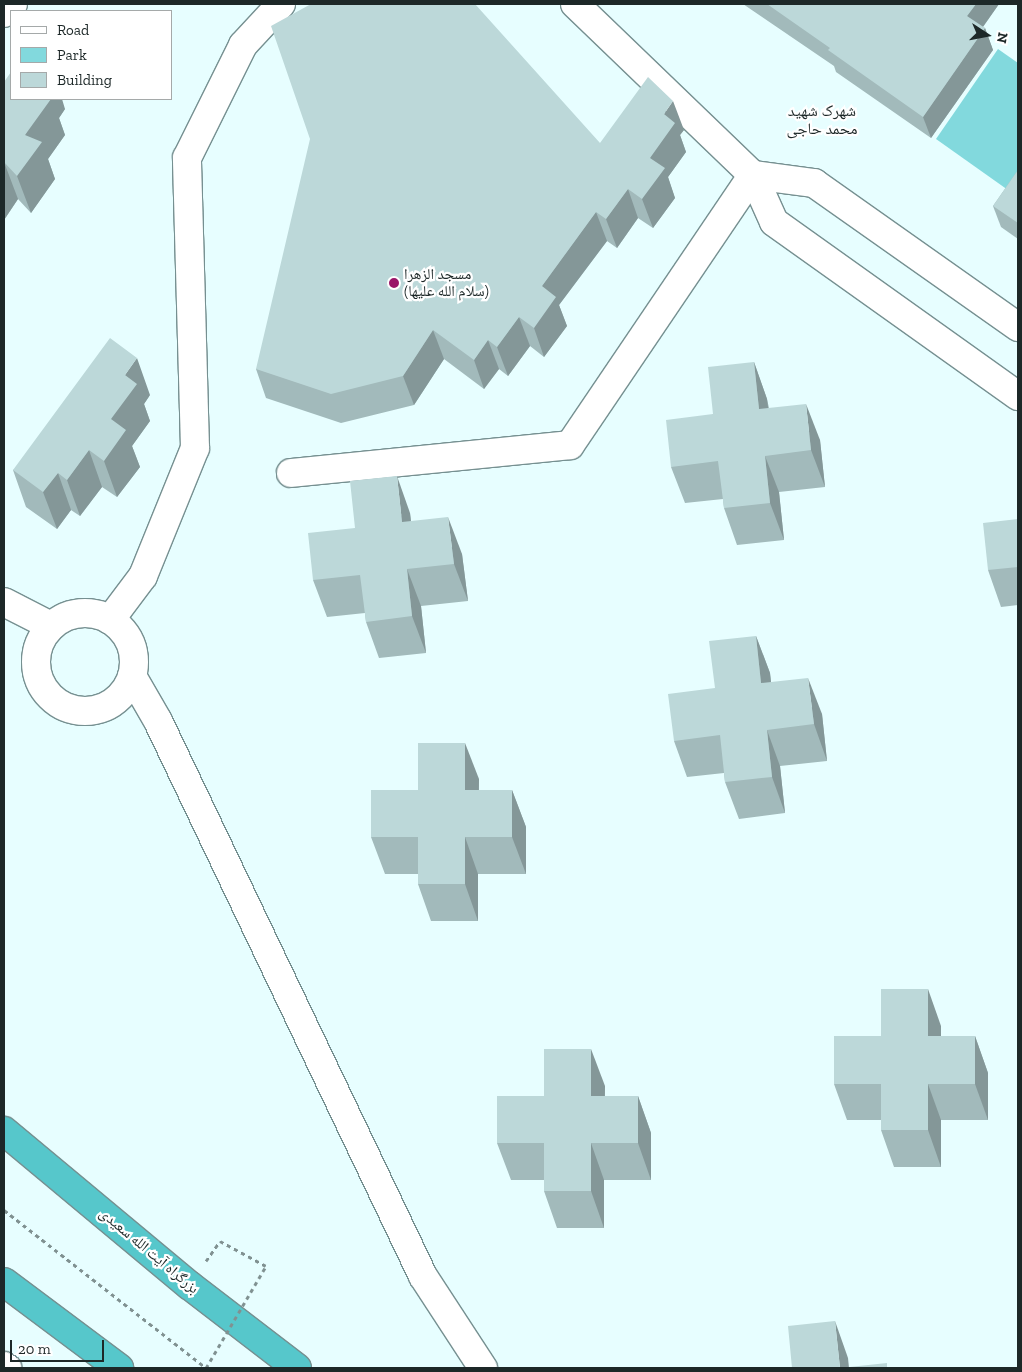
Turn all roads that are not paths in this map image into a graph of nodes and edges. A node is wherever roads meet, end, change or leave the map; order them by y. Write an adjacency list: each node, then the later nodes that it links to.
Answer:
1 (13, 4): 4 (street)
2 (282, 4): 10 (street)
3 (574, 4): 5 (street)
4 (4, 13)
5 (753, 175): 6 (street); 7 (street); 8 (street)
6 (1018, 327)
7 (1018, 396)
8 (291, 473)
9 (4, 602): 11 (street)
10 (110, 620): 11 (street); 12 (street)
11 (51, 626): 12 (street)
12 (132, 676): 19 (street)
13 (4, 1131): 18 (highway, بزرگراه آیت الله سعیدی)
14 (4, 1282): 17 (highway)
15 (4, 1366): 16 (street)
16 (8, 1368)
17 (119, 1368)
18 (297, 1368)
19 (483, 1368)

